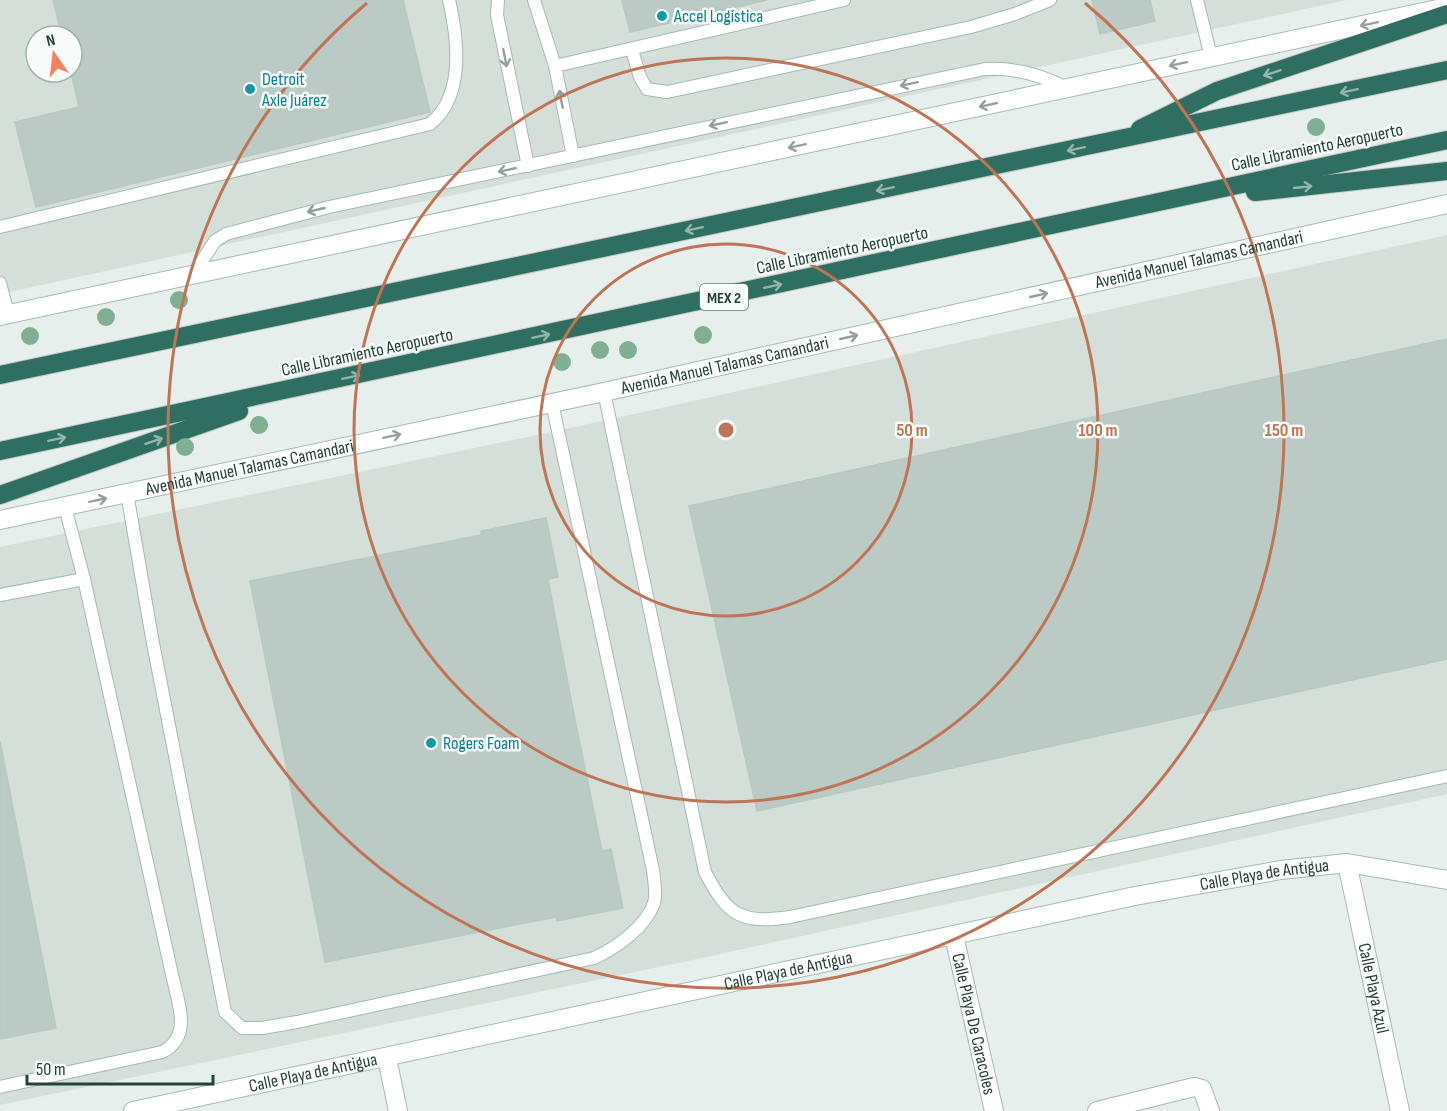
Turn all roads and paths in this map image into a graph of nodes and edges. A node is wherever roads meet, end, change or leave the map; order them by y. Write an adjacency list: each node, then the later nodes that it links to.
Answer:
1 (450, 0): 21 (lane)
2 (498, 0): 17 (lane, one-way to 17)
3 (534, 0): 11 (lane)
4 (844, 0): 9 (lane)
5 (1050, 0): 9 (lane)
6 (1197, 0): 10 (lane)
7 (1447, 7): 10 (main road, one-way to 10)
8 (1447, 14): 15 (highway, one-way to 15)
9 (632, 50): 11 (lane)
10 (1211, 57): 13 (main road, one-way to 13)
11 (555, 66): 16 (lane, one-way to 11)
12 (1447, 70): 15 (highway, one-way to 15)
13 (1067, 88): 16 (lane, one-way to 16); 22 (main road, one-way to 22)
14 (1447, 140): 19 (highway, Calle Libramiento Aeropuerto / MEX 2)
15 (1115, 141): 25 (highway, one-way to 25)
16 (573, 156): 17 (lane)
17 (528, 166): 22 (lane, one-way to 22)
18 (1447, 171): 19 (highway, one-way to 18)
19 (1161, 202): 26 (highway, Calle Libramiento Aeropuerto / MEX 2, one-way to 19)
20 (1447, 204): 27 (main road, Avenida Manuel Talamas Camandari, one-way to 20)
21 (0, 227)
22 (193, 275): 24 (main road)
23 (0, 283): 24 (lane)
24 (4, 315)
25 (0, 375)
26 (311, 386): 29 (highway, Calle Libramiento Aeropuerto / MEX 2, one-way to 26); 31 (highway, one-way to 26)
27 (604, 392): 28 (main road, Avenida Manuel Talamas Camandari); 36 (lane)
28 (552, 403): 30 (main road, Avenida Manuel Talamas Camandari, one-way to 28); 30 (lane)
29 (0, 451)
30 (127, 494): 32 (main road, Avenida Manuel Talamas Camandari, one-way to 30)
31 (0, 495)
32 (65, 507): 33 (main road, Avenida Manuel Talamas Camandari); 34 (lane)
33 (0, 520)
34 (84, 579): 35 (lane); 41 (lane)
35 (0, 595)
36 (1447, 776)
37 (1347, 863): 38 (main road, Calle Playa de Antigua); 39 (main road, Calle Playa de Antigua); 47 (main road, Calle Playa Azul)
38 (1447, 880)
39 (954, 936): 40 (main road, Calle Playa de Antigua); 44 (main road, Calle Playa De Caracoles)
40 (387, 1058): 42 (main road, Calle Playa de Antigua); 43 (main road)
41 (0, 1087)
42 (133, 1111)
43 (398, 1111)
44 (994, 1111)
45 (1097, 1111): 46 (main road)
46 (1210, 1111)
47 (1400, 1111)

